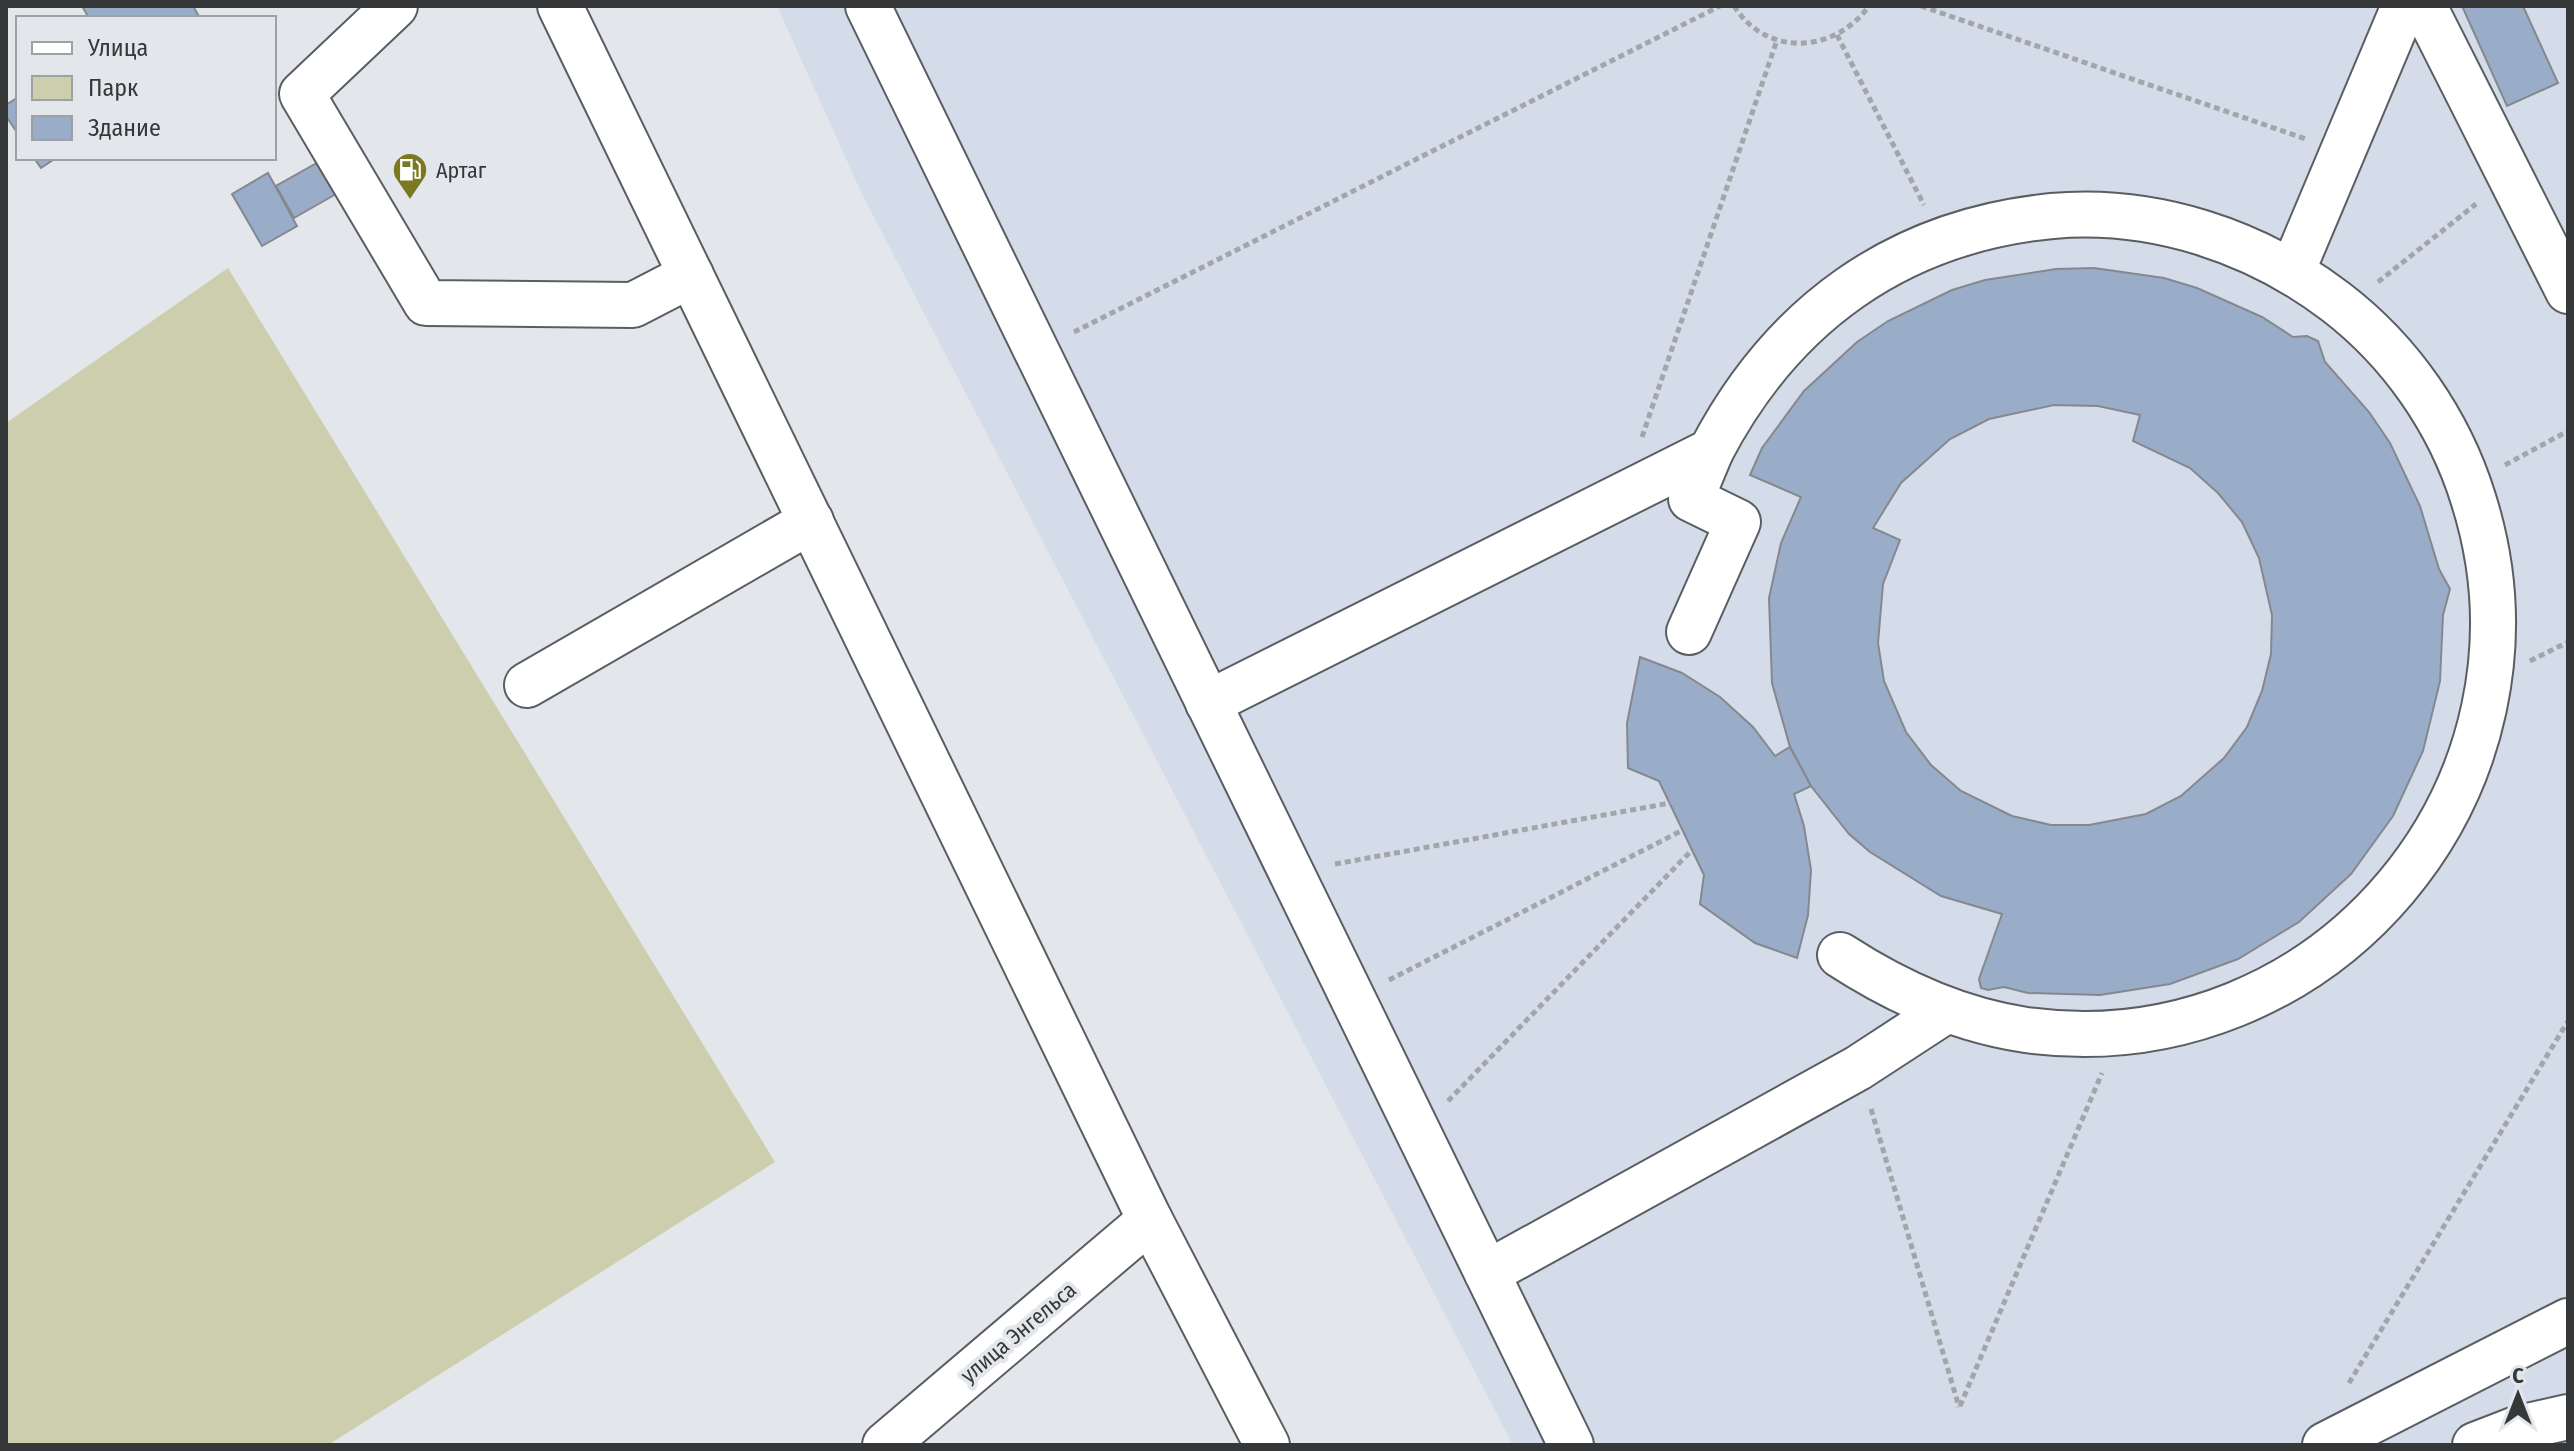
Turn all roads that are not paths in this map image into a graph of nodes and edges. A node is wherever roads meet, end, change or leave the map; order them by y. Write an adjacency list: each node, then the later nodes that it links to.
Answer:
1 (395, 6): 7 (main road)
2 (560, 6): 7 (main road)
3 (868, 6): 15 (main road)
4 (2404, 6): 6 (main road)
5 (2424, 6): 8 (main road)
6 (2292, 272): 9 (main road); 17 (main road)
7 (691, 275): 12 (main road)
8 (2568, 291)
9 (1711, 451): 10 (main road); 11 (main road)
10 (1636, 489): 11 (main road); 15 (main road)
11 (1691, 499): 13 (main road)
12 (811, 521): 14 (main road); 18 (main road)
13 (1689, 632)
14 (527, 685)
15 (1208, 703): 19 (main road)
16 (1840, 955): 17 (main road)
17 (1947, 1010): 19 (main road)
18 (1150, 1220): 23 (main road, улица Энгельса); 24 (main road)
19 (1487, 1273): 25 (main road)
20 (2568, 1321): 22 (main road)
21 (2568, 1417): 26 (main road)
22 (2340, 1442)
23 (885, 1445)
24 (1267, 1445)
25 (1571, 1445)
26 (2475, 1445)

